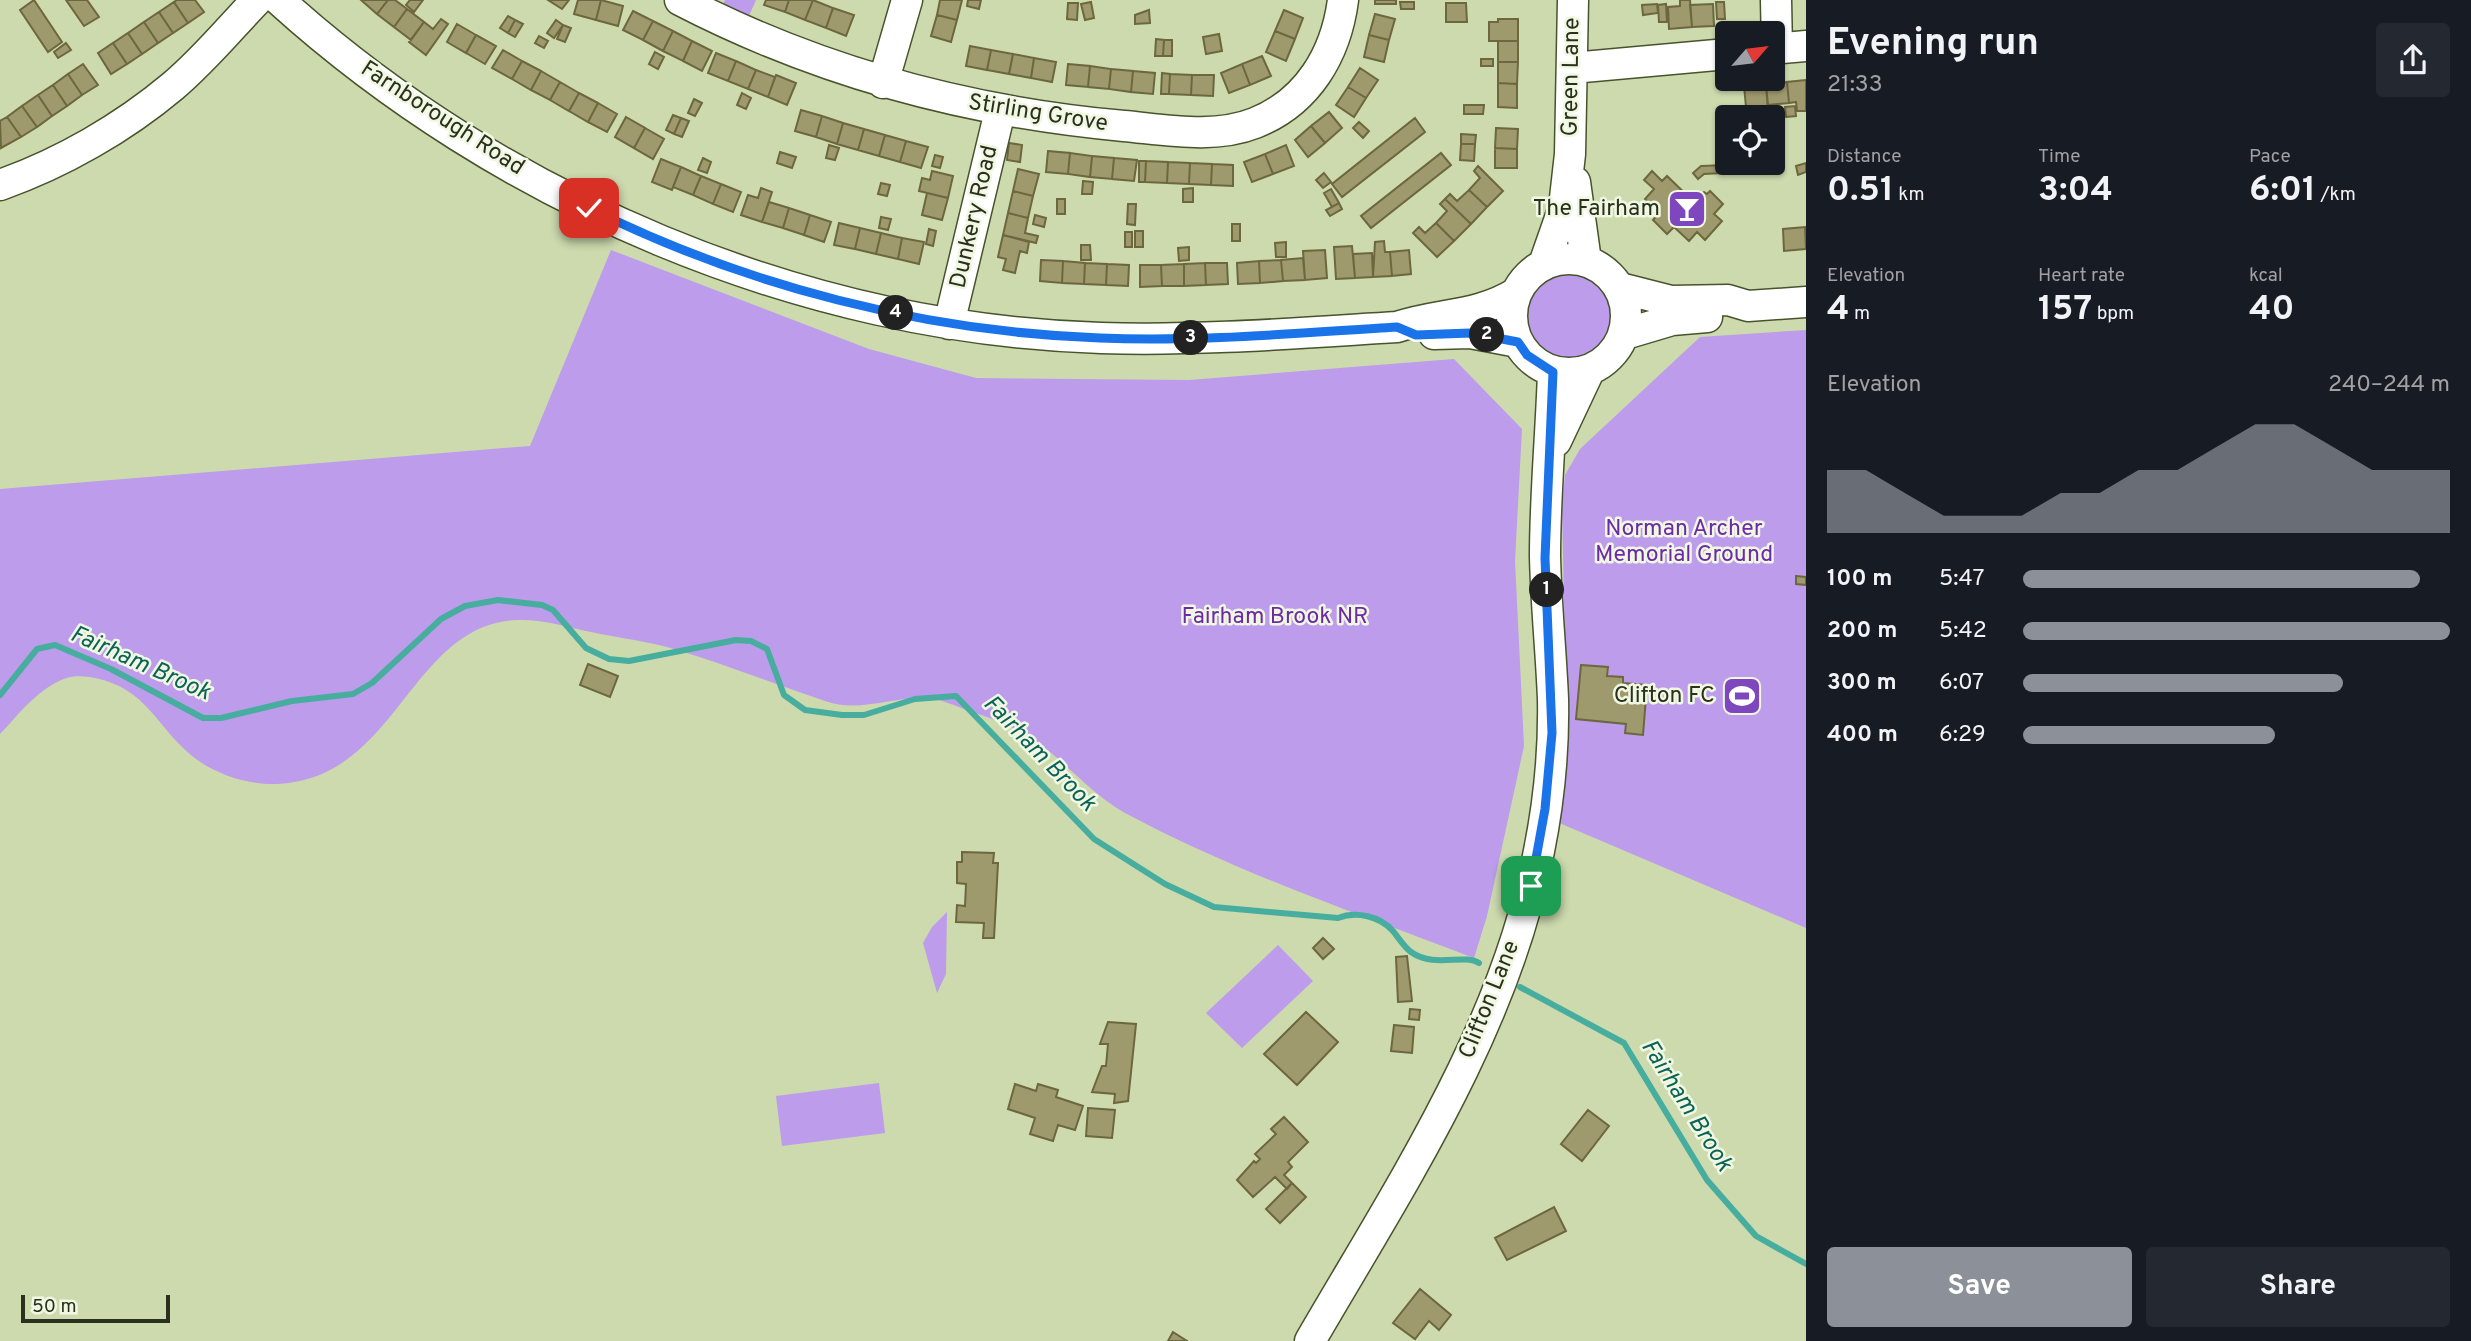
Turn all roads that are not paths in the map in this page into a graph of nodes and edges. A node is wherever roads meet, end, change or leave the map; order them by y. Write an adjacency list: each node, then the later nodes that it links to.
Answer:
1 (257, 0): 14 (street)
2 (279, 0): 21 (street, Farnborough Road)
3 (680, 0): 11 (street, Stirling Grove)
4 (907, 0): 11 (street)
5 (1343, 0): 12 (street, Stirling Grove)
6 (1573, 0): 10 (street, Green Lane)
7 (1776, 0): 8 (street)
8 (1780, 21)
9 (1715, 55): 10 (street)
10 (1572, 68): 13 (street, Green Lane)
11 (883, 83): 12 (street, Stirling Grove)
12 (1000, 111): 21 (street, Dunkery Road)
13 (1570, 154): 15 (street, Green Lane); 16 (street, Green Lane)
14 (0, 185)
15 (1586, 261): 16 (street); 17 (street)
16 (1544, 264): 18 (street)
17 (1620, 288): 20 (street); 23 (street)
18 (1516, 293): 22 (street, Farnborough Road); 24 (street)
19 (1806, 302): 20 (street)
20 (1748, 306): 23 (street)
21 (949, 324): 22 (street, Farnborough Road)
22 (1397, 327): 24 (street, Farnborough Road)
23 (1625, 334): 25 (street)
24 (1518, 342): 26 (street)
25 (1589, 371): 26 (street); 27 (street, Clifton Lane)
26 (1553, 372): 27 (street, Clifton Lane)
27 (1550, 454): 28 (street, Clifton Lane)
28 (1310, 1341)

